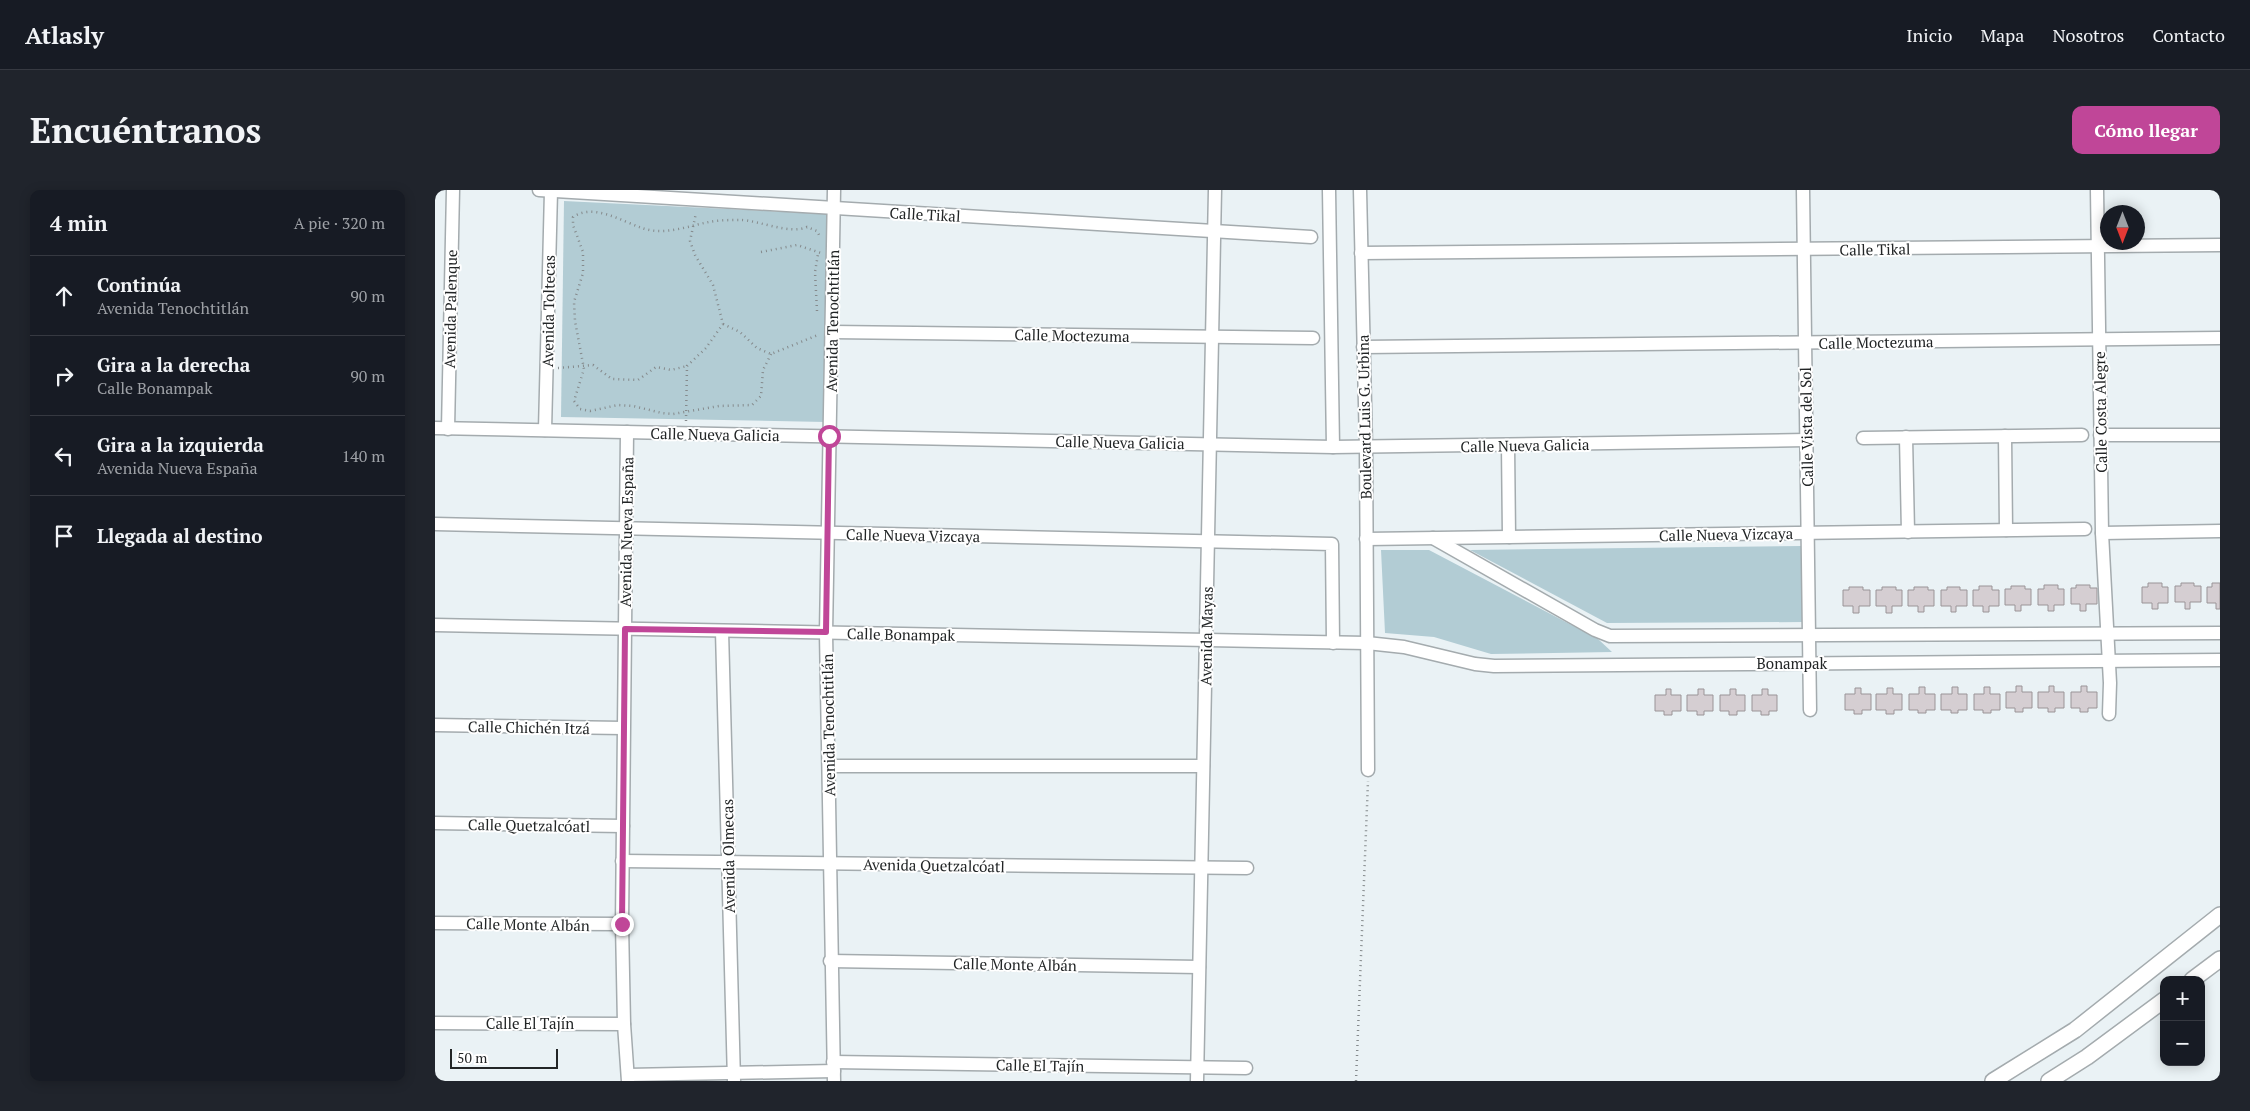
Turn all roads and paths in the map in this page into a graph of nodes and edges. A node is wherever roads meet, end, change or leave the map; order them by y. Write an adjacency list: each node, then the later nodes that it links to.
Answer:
1 (453, 190): 38 (street, Avenida Palenque)
2 (545, 190): 9 (street, Calle Tikal); 35 (street, Avenida Toltecas)
3 (834, 190): 10 (street, Avenida Tenochtitlán)
4 (1215, 190): 12 (street, Avenida Mayas)
5 (1329, 190): 52 (street, Boulevard Luis G. Urbina)
6 (1360, 190): 21 (street, Boulevard Luis G. Urbina)
7 (1803, 190): 18 (street, Calle Vista del Sol)
8 (2097, 190): 17 (street, Calle Costa Alegre)
9 (698, 199): 10 (street, Calle Tikal); 11 (path)
10 (833, 208): 12 (street, Calle Tikal); 22 (street, Avenida Tenochtitlán)
11 (695, 225): 14 (path); 24 (path); 33 (path)
12 (1215, 231): 13 (street, Calle Tikal); 26 (street, Avenida Mayas)
13 (1311, 237)
14 (822, 241)
15 (2220, 245): 17 (street, Calle Tikal)
16 (821, 246): 20 (path)
17 (2098, 246): 18 (street, Calle Tikal); 29 (street, Calle Costa Alegre)
18 (1804, 249): 21 (street, Calle Tikal); 30 (street, Calle Vista del Sol)
19 (761, 252): 20 (path)
20 (819, 252): 22 (path); 23 (path)
21 (1361, 253): 31 (street, Boulevard Luis G. Urbina)
22 (833, 264): 25 (street, Avenida Tenochtitlán)
23 (818, 315)
24 (723, 324): 32 (path); 34 (path)
25 (832, 332): 26 (street, Calle Moctezuma); 32 (path); 45 (street, Avenida Tenochtitlán)
26 (1212, 337): 27 (street, Calle Moctezuma); 50 (street, Avenida Mayas)
27 (1313, 338)
28 (2220, 338): 29 (street, Calle Moctezuma)
29 (2099, 339): 30 (street, Calle Moctezuma); 43 (street, Calle Costa Alegre)
30 (1805, 343): 31 (street, Calle Moctezuma); 49 (street, Calle Vista del Sol)
31 (1363, 348): 53 (street, Boulevard Luis G. Urbina)
32 (771, 354): 36 (path)
33 (583, 365): 34 (path); 35 (path); 36 (path)
34 (687, 366): 36 (path)
35 (547, 369): 39 (street, Avenida Toltecas)
36 (687, 412): 41 (path)
37 (435, 428): 38 (street, Calle Nueva Galicia)
38 (448, 429): 39 (street, Calle Nueva Galicia)
39 (545, 430): 40 (street, Calle Nueva Galicia)
40 (627, 432): 41 (street, Calle Nueva Galicia); 55 (street, Avenida Nueva España)
41 (686, 433): 45 (street, Calle Nueva Galicia)
42 (2082, 434): 46 (street)
43 (2100, 435): 44 (street); 62 (street, Calle Costa Alegre)
44 (2220, 435)
45 (829, 436): 50 (street, Calle Nueva Galicia); 60 (street, Avenida Tenochtitlán)
46 (2005, 436): 47 (street); 57 (street)
47 (1906, 437): 48 (street); 59 (street)
48 (1863, 438)
49 (1806, 440): 51 (street, Calle Nueva Galicia); 61 (street, Calle Vista del Sol)
50 (1210, 444): 52 (street, Calle Nueva Galicia); 66 (street, Avenida Mayas)
51 (1508, 445): 53 (street, Calle Nueva Galicia); 63 (street)
52 (1333, 447): 53 (street, Calle Nueva Galicia)
53 (1366, 447): 65 (street, Boulevard Luis G. Urbina)
54 (435, 524): 55 (street, Calle Nueva Vizcaya)
55 (626, 528): 60 (street, Calle Nueva Vizcaya); 68 (street, Avenida Nueva España)
56 (2085, 529): 57 (street, Calle Nueva Vizcaya)
57 (2006, 530): 59 (street, Calle Nueva Vizcaya)
58 (2220, 531): 62 (street)
59 (1908, 532): 61 (street, Calle Nueva Vizcaya)
60 (827, 533): 66 (street, Calle Nueva Vizcaya); 70 (street, Avenida Tenochtitlán)
61 (1807, 533): 63 (street, Calle Nueva Vizcaya); 73 (street, Calle Vista del Sol)
62 (2101, 533): 72 (street, Calle Costa Alegre)
63 (1509, 537): 64 (street, Calle Nueva Vizcaya)
64 (1433, 538): 65 (street, Calle Nueva Vizcaya); 73 (street, Bonampak)
65 (1367, 539): 76 (street, Boulevard Luis G. Urbina)
66 (1208, 541): 74 (street, Avenida Mayas); 75 (street, Calle Nueva Vizcaya)
67 (435, 625): 68 (street, Calle Bonampak)
68 (625, 629): 69 (street, Calle Bonampak); 83 (street, Avenida Nueva España)
69 (722, 631): 70 (street, Calle Bonampak); 90 (street, Avenida Olmecas)
70 (826, 632): 74 (street, Calle Bonampak); 84 (street, Avenida Tenochtitlán)
71 (2220, 633): 72 (street, Bonampak)
72 (2107, 634): 73 (street, Bonampak); 78 (street, Calle Costa Alegre)
73 (1808, 636): 79 (street, Calle Vista del Sol)
74 (1206, 640): 75 (street, Calle Bonampak); 85 (street, Avenida Mayas)
75 (1333, 643): 76 (street, Calle Bonampak)
76 (1367, 644): 79 (street, Bonampak); 86 (street, Boulevard Luis G. Urbina)
77 (2220, 660): 78 (street, Bonampak)
78 (2109, 661): 79 (street, Bonampak); 81 (street, Calle Costa Alegre)
79 (1808, 663): 80 (street, Calle Vista del Sol)
80 (1810, 710)
81 (2109, 714)
82 (435, 725): 83 (street, Calle Chichén Itzá)
83 (623, 728): 88 (street, Avenida Nueva España)
84 (829, 766): 85 (street); 91 (street, Avenida Tenochtitlán)
85 (1203, 766): 92 (street, Avenida Mayas)
86 (1368, 770): 110 (path)
87 (435, 823): 88 (street, Calle Quetzalcóatl)
88 (623, 826): 89 (street, Avenida Nueva España)
89 (622, 861): 90 (street, Avenida Quetzalcóatl); 96 (street, Avenida Nueva España)
90 (728, 862): 91 (street, Avenida Quetzalcóatl); 107 (street, Avenida Olmecas)
91 (829, 863): 92 (street, Avenida Quetzalcóatl); 98 (street, Avenida Tenochtitlán)
92 (1201, 868): 93 (street, Avenida Quetzalcóatl); 99 (street, Avenida Mayas)
93 (1247, 868)
94 (2220, 915): 111 (street)
95 (435, 923): 96 (street, Calle Monte Albán)
96 (622, 924): 103 (street, Avenida Nueva España)
97 (2220, 959): 100 (street)
98 (830, 961): 99 (street, Calle Monte Albán); 106 (street, Avenida Tenochtitlán)
99 (1199, 967): 104 (street, Avenida Mayas)
100 (2197, 976)
101 (2160, 1003): 112 (street)
102 (435, 1023): 103 (street, Calle El Tajín)
103 (624, 1024): 108 (street, Avenida Nueva España)
104 (1197, 1067): 105 (street, Calle El Tajín); 106 (street, Calle El Tajín); 109 (street, Avenida Mayas)
105 (1246, 1068)
106 (834, 1071): 107 (street, Calle El Tajín)
107 (734, 1077): 108 (street, Calle El Tajín)
108 (628, 1078)
109 (1197, 1081)
110 (1356, 1081)
111 (1993, 1081)
112 (2049, 1081)

